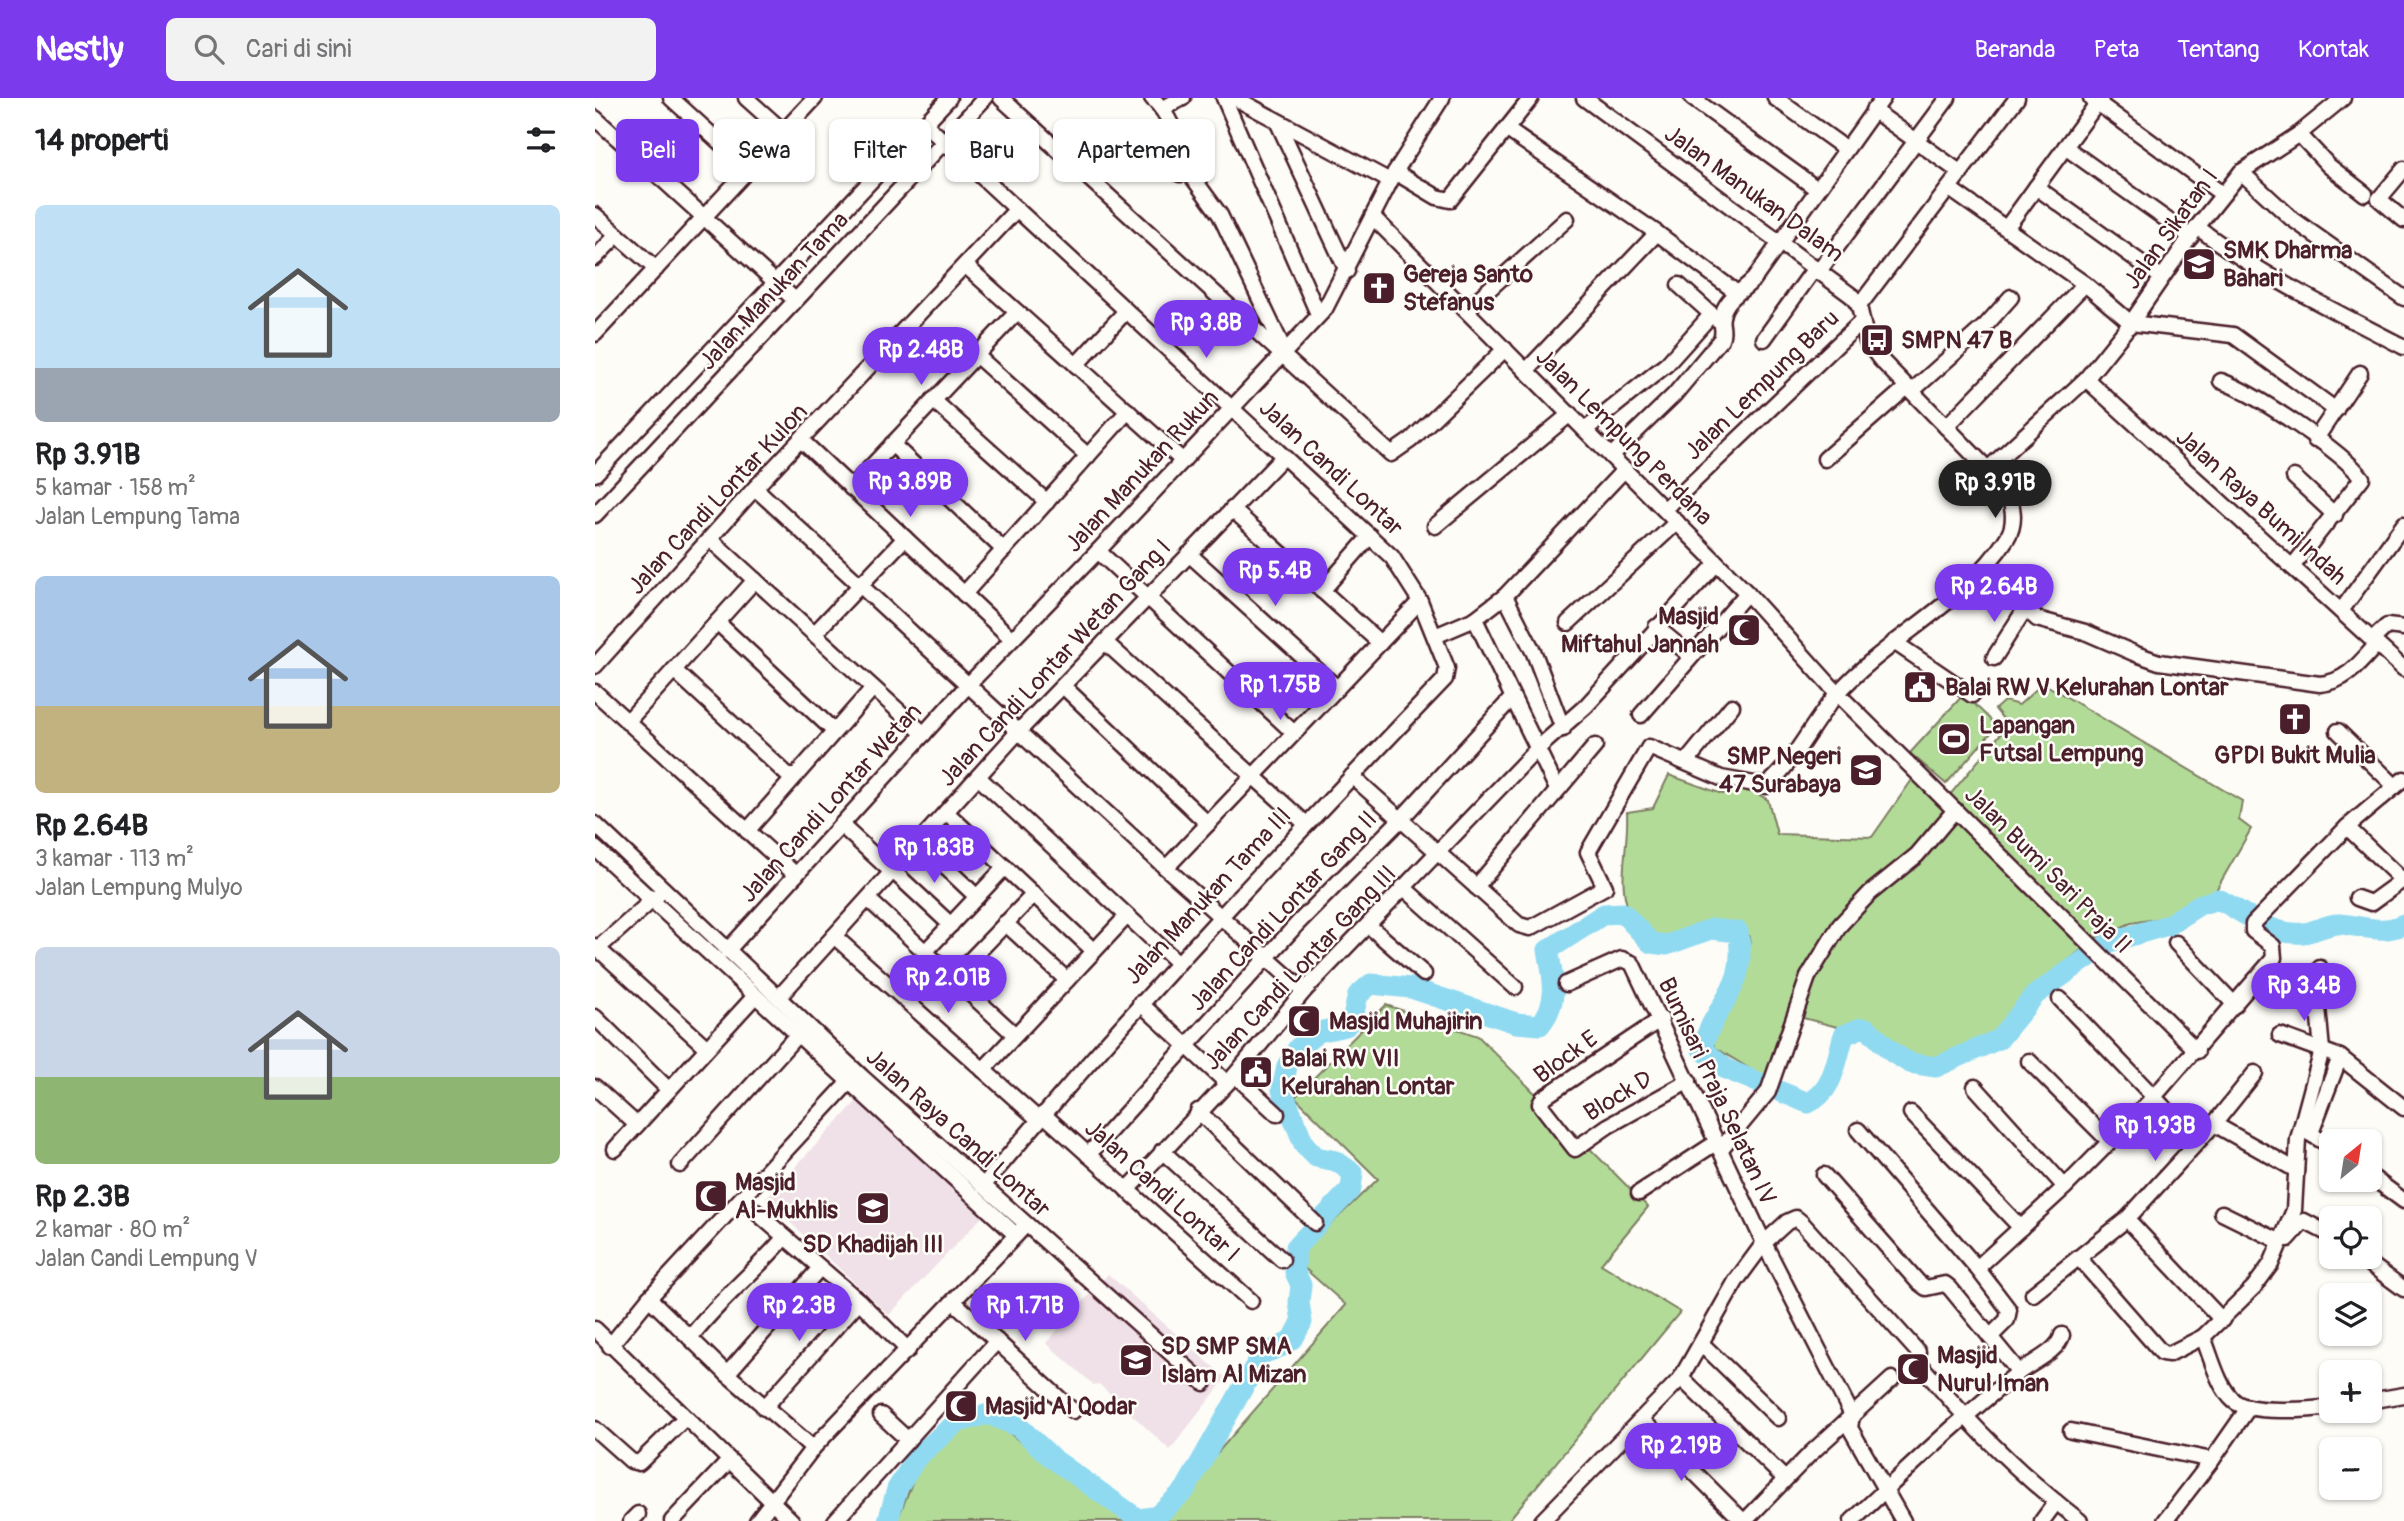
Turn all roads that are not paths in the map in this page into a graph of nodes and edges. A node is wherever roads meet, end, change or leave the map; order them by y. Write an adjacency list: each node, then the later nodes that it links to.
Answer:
1 (671, 98): 33 (street)
2 (746, 98): 24 (street)
3 (815, 98): 25 (street)
4 (949, 98): 26 (street, Jalan Manukan Tama)
5 (985, 98): 27 (street, Jalan Manukan Tama)
6 (1001, 98): 87 (street)
7 (1183, 98): 20 (street)
8 (1224, 98): 79 (street)
9 (1235, 98): 29 (street)
10 (1442, 98): 41 (street, Jalan Manukan Rukun)
11 (1531, 98): 31 (street)
12 (1584, 98): 21 (street, Jalan Manukan Dalam)
13 (1692, 98): 47 (street)
14 (1775, 98): 37 (street)
15 (1883, 98): 22 (street)
16 (1948, 98): 35 (street)
17 (2017, 98): 40 (street)
18 (2343, 98): 32 (street, Jalan Sikatan I)
19 (2096, 100): 36 (street); 49 (street)
20 (1162, 102): 28 (street)
21 (1602, 103): 61 (street, Jalan Manukan Dalam)
22 (1873, 110): 35 (street); 37 (street)
23 (595, 118): 54 (street)
24 (769, 119)
25 (796, 119)
26 (930, 119)
27 (965, 119)
28 (1169, 119)
29 (1278, 123): 41 (street); 66 (street)
30 (931, 129): 34 (street, Jalan Candi Lontar)
31 (1506, 129): 41 (street); 59 (street)
32 (2299, 134): 39 (street, Jalan Sikatan I); 50 (street)
33 (713, 136)
34 (945, 141): 74 (street, Jalan Manukan Tama)
35 (1916, 142): 40 (street); 65 (street)
36 (2065, 147): 46 (street); 58 (street)
37 (1846, 149): 47 (street)
38 (2404, 169): 56 (street)
39 (2241, 172): 49 (street, Jalan Sikatan I); 73 (street)
40 (1961, 173): 48 (street)
41 (1392, 177): 53 (street, Jalan Manukan Rukun)
42 (737, 182): 54 (street)
43 (871, 182): 68 (street, Jalan Manukan Tama)
44 (988, 182): 51 (street, Jalan Candi Lontar)
45 (1196, 182): 87 (street)
46 (2036, 187): 57 (street); 67 (street)
47 (1817, 189): 61 (street)
48 (1950, 189): 57 (street); 75 (street)
49 (2222, 194): 58 (street, Jalan Sikatan I)
50 (2365, 194)
51 (1017, 209): 63 (street, Jalan Candi Lontar Kulon); 77 (street, Jalan Candi Lontar)
52 (595, 215): 60 (street)
53 (1373, 216): 66 (street, Jalan Manukan Rukun); 76 (street, Jalan Lempung Perdana)
54 (705, 217): 64 (street); 68 (street)
55 (1567, 219): 76 (street)
56 (2404, 220)
57 (2007, 227): 69 (street)
58 (2194, 232): 67 (street, Jalan Sikatan I); 85 (street)
59 (1657, 233): 71 (street); 90 (street)
60 (617, 235): 62 (street); 64 (street)
61 (1779, 242): 65 (street, Jalan Manukan Dalam); 71 (street)
62 (595, 258)
63 (965, 265): 78 (street); 103 (street, Jalan Candi Lontar Kulon)
64 (656, 269): 83 (street)
65 (1817, 269): 75 (street, Jalan Manukan Dalam); 84 (street)
66 (1347, 271): 79 (street, Jalan Manukan Rukun)
67 (2161, 278): 82 (street, Jalan Sikatan I)
68 (777, 283): 74 (street); 112 (street, Jalan Manukan Tama)
69 (2085, 284): 82 (street); 100 (street)
70 (1679, 285): 80 (street)
71 (1736, 292): 80 (street)
72 (2011, 297): 94 (street)
73 (2404, 298)
74 (795, 300): 119 (street, Jalan Manukan Tama)
75 (1859, 306): 81 (street)
76 (1466, 310): 86 (street, Jalan Lempung Perdana)
77 (1126, 311): 89 (street); 96 (street, Jalan Candi Lontar)
78 (1017, 312): 88 (street); 89 (street)
79 (1318, 314): 87 (street, Jalan Manukan Rukun)
80 (1716, 319): 101 (street); 106 (street)
81 (1861, 322): 94 (street); 118 (street, Jalan Lempung Baru)
82 (2131, 323): 92 (street, Jalan Sikatan I); 97 (street)
83 (595, 334)
84 (1764, 339)
85 (2404, 347)
86 (1505, 349): 87 (street); 90 (street, Jalan Lempung Perdana)
87 (1282, 352): 96 (street, Jalan Manukan Rukun)
88 (976, 355): 95 (street); 105 (street)
89 (1076, 365): 98 (street)
90 (1526, 371): 99 (street, Jalan Lempung Perdana)
91 (2360, 373): 97 (street)
92 (2086, 379): 111 (street, Jalan Sikatan I); 131 (street, Jalan Raya Bumi Indah)
93 (2221, 381): 102 (street)
94 (1910, 389): 100 (street); 108 (street)
95 (933, 400): 104 (street); 116 (street)
96 (1232, 407): 107 (street, Jalan Candi Lontar); 109 (street, Jalan Manukan Rukun)
97 (2336, 410): 102 (street)
98 (1128, 411): 105 (street); 109 (street)
99 (1570, 414): 101 (street, Jalan Lempung Perdana); 123 (street)
100 (1946, 427): 111 (street)
101 (1585, 430): 106 (street, Jalan Lempung Perdana)
102 (2315, 440): 120 (street)
103 (802, 441): 114 (street, Jalan Candi Lontar Kulon); 115 (street)
104 (892, 444): 115 (street); 127 (street)
105 (1088, 456): 116 (street)
106 (1611, 456): 110 (street, Jalan Lempung Perdana)
107 (1283, 457): 117 (street, Jalan Candi Lontar Wetan Gang I); 124 (street, Jalan Candi Lontar)
108 (1825, 459)
109 (1183, 461): 128 (street, Jalan Manukan Rukun)
110 (1625, 469): 118 (street, Jalan Lempung Perdana); 139 (street)
111 (1988, 469): 132 (street)
112 (595, 474)
113 (2294, 477): 120 (street)
114 (755, 488): 126 (street, Jalan Candi Lontar Kulon); 134 (street)
115 (851, 488): 125 (street)
116 (1047, 502): 127 (street)
117 (1233, 509): 129 (street, Jalan Candi Lontar Wetan Gang I); 135 (street)
118 (1665, 509): 121 (street, Jalan Lempung Perdana)
119 (595, 515)
120 (2335, 515): 131 (street)
121 (1677, 522): 130 (street, Jalan Lempung Perdana); 145 (street)
122 (2404, 524): 142 (street)
123 (1435, 526)
124 (1370, 536): 135 (street); 140 (street, Jalan Candi Lontar)
125 (905, 538): 134 (street); 137 (street)
126 (711, 540): 133 (street); 157 (street, Jalan Candi Lontar Kulon)
127 (1004, 550): 137 (street)
128 (1098, 551): 138 (street); 150 (street, Jalan Manukan Rukun)
129 (1189, 554): 138 (street, Jalan Candi Lontar Wetan Gang I); 163 (street)
130 (1717, 563): 136 (street, Jalan Lempung Perdana); 146 (street, Jalan Candi Lontar Gang III)
131 (2293, 566): 142 (street, Jalan Raya Bumi Indah)
132 (1983, 569): 141 (street); 152 (street)
133 (755, 580): 144 (street); 148 (street)
134 (859, 585): 148 (street); 160 (street)
135 (1322, 591): 154 (street)
136 (1747, 593): 155 (street); 165 (street, Jalan Lempung Perdana)
137 (964, 594): 150 (street)
138 (1149, 596): 151 (street, Jalan Candi Lontar Wetan Gang I); 175 (street)
139 (1505, 596): 143 (street); 171 (street)
140 (1420, 601): 149 (street, Jalan Candi Lontar); 154 (street)
141 (2025, 609): 153 (street); 156 (street)
142 (2341, 611): 153 (street, Jalan Raya Bumi Indah)
143 (1475, 619): 149 (street); 167 (street)
144 (717, 622): 159 (street); 172 (street)
145 (1568, 622)
146 (1656, 627): 155 (street); 171 (street, Jalan Candi Lontar Gang III)
147 (2404, 628): 153 (street)
148 (814, 634): 162 (street)
149 (1436, 636): 181 (street, Jalan Manukan Tama III)
150 (1013, 639): 160 (street, Jalan Manukan Rukun)
151 (1105, 642): 161 (street, Jalan Candi Lontar Wetan Gang I); 180 (street)
152 (1894, 642): 165 (street); 166 (street)
153 (2375, 642): 158 (street, Jalan Raya Bumi Indah)
154 (1380, 643): 163 (street)
155 (1690, 656): 169 (street)
156 (1994, 658)
157 (595, 666)
158 (2404, 669)
159 (674, 670): 170 (street); 183 (street)
160 (968, 685): 174 (street); 176 (street, Jalan Candi Lontar Wetan)
161 (1063, 686): 174 (street, Jalan Candi Lontar Wetan Gang I); 191 (street)
162 (873, 688): 172 (street); 176 (street)
163 (1337, 688): 175 (street)
164 (595, 692): 170 (street)
165 (1837, 693): 179 (street); 186 (street, Jalan Bumi Sari Praja II)
166 (1972, 695)
167 (1512, 698): 178 (street); 188 (street, Jalan Candi Lontar Gang II)
168 (1732, 706): 179 (street)
169 (1641, 715)
170 (627, 722): 194 (street)
171 (1563, 729): 178 (street, Jalan Candi Lontar Gang III)
172 (833, 730): 183 (street)
173 (2338, 731): 184 (street)
174 (1018, 732): 182 (street, Jalan Candi Lontar Wetan Gang I); 199 (street)
175 (1294, 733): 180 (street)
176 (924, 734): 192 (street, Jalan Candi Lontar Wetan)
177 (1595, 746): 185 (street)
178 (1537, 749): 185 (street); 197 (street, Jalan Candi Lontar Gang III)
179 (1686, 762): 204 (street)
180 (1253, 776): 189 (street); 191 (street)
181 (1352, 776): 188 (street); 189 (street, Jalan Manukan Tama III)
182 (978, 777): 187 (street, Jalan Candi Lontar Wetan Gang I); 211 (street)
183 (791, 778): 194 (street)
184 (2400, 782): 193 (street)
185 (1557, 789): 204 (street)
186 (1955, 810): 243 (street, Jalan Bumi Sari Praja II); 270 (street)
187 (946, 812): 195 (street, Jalan Candi Lontar Wetan Gang I); 198 (street)
188 (1401, 819): 197 (street); 222 (street, Jalan Candi Lontar Gang II)
189 (1305, 823): 212 (street, Jalan Manukan Tama III)
190 (595, 824): 205 (street, Jalan Raya Candi Lontar)
191 (1208, 824): 199 (street)
192 (841, 825): 200 (street); 201 (street, Jalan Candi Lontar Wetan)
193 (2347, 827): 202 (street); 235 (street)
194 (747, 831): 201 (street)
195 (919, 842): 200 (street, Jalan Candi Lontar Wetan Gang I); 207 (street)
196 (595, 848): 210 (street, Jalan Raya Candi Lontar)
197 (1440, 854): 203 (street, Jalan Candi Lontar Gang III); 204 (street)
198 (1005, 867): 206 (street); 207 (street)
199 (1166, 868): 212 (street)
200 (892, 871): 209 (street, Jalan Candi Lontar Wetan Gang I); 214 (street)
201 (796, 875): 219 (street, Jalan Candi Lontar Wetan)
202 (2403, 879): 208 (street)
203 (1403, 887): 215 (street, Jalan Candi Lontar Gang III); 229 (street)
204 (1475, 887)
205 (665, 888): 210 (street); 219 (street, Jalan Raya Candi Lontar)
206 (1034, 894): 213 (street); 220 (street)
207 (977, 897): 214 (street)
208 (2357, 898)
209 (868, 899): 216 (street, Jalan Candi Lontar Wetan Gang I); 221 (street)
210 (652, 901): 218 (street); 231 (street, Jalan Raya Candi Lontar)
211 (1127, 916): 220 (street); 223 (street)
212 (1220, 916): 222 (street); 223 (street, Jalan Manukan Tama III)
213 (1006, 923): 226 (street); 227 (street)
214 (951, 925): 221 (street)
215 (1368, 925): 225 (street); 230 (street, Jalan Candi Lontar Gang III)
216 (834, 936): 232 (street, Jalan Candi Lontar Wetan Gang I); 247 (street, Jalan Candi Lontar I)
217 (2176, 943): 235 (street)
218 (596, 948): 242 (street)
219 (727, 951): 232 (street, Jalan Raya Candi Lontar)
220 (1094, 951): 227 (street)
221 (925, 952): 226 (street)
222 (1267, 959): 230 (street); 241 (street, Jalan Candi Lontar Gang II)
223 (1177, 962): 234 (street, Jalan Manukan Tama III)
224 (2321, 968): 244 (street)
225 (1424, 974)
226 (953, 978): 239 (street)
227 (1067, 980): 239 (street)
228 (1566, 984): 237 (street, Bumisari Praja Selatan IV)
229 (1515, 987)
230 (1304, 991): 249 (street, Jalan Candi Lontar Gang III)
231 (755, 996): 238 (street, Jalan Raya Candi Lontar); 242 (street)
232 (779, 997): 238 (street, Jalan Raya Candi Lontar)
233 (2060, 999): 255 (street)
234 (1140, 1003): 241 (street); 261 (street, Jalan Manukan Tama III)
235 (2235, 1005): 243 (street)
236 (595, 1017): 254 (street)
237 (1661, 1019): 250 (street, Bumisari Praja Selatan IV); 269 (street, Block E)
238 (803, 1033): 245 (street, Jalan Raya Candi Lontar); 274 (street)
239 (1015, 1035): 247 (street)
240 (2280, 1035): 244 (street)
241 (1188, 1045): 249 (street); 273 (street, Jalan Candi Lontar Gang II)
242 (707, 1048): 254 (street)
243 (2197, 1051): 255 (street)
244 (2331, 1054): 257 (street); 265 (street)
245 (834, 1059): 251 (street, Jalan Raya Candi Lontar); 256 (street, Jalan Raya Candi Lontar)
246 (2029, 1061): 267 (street)
247 (983, 1070): 261 (street, Jalan Candi Lontar I)
248 (2255, 1073): 262 (street)
249 (1231, 1079): 258 (street, Jalan Candi Lontar Gang III); 260 (street)
250 (1689, 1081): 269 (street, Block D); 270 (street, Bumisari Praja Selatan IV)
251 (849, 1082): 256 (street, Jalan Raya Candi Lontar); 283 (street)
252 (595, 1087): 263 (street)
253 (1975, 1087): 280 (street)
254 (669, 1090): 263 (street)
255 (2153, 1098): 267 (street); 268 (street)
256 (881, 1102): 276 (street, Jalan Raya Candi Lontar)
257 (2404, 1108)
258 (1198, 1111): 272 (street, Jalan Candi Lontar Gang III); 287 (street)
259 (1911, 1113): 288 (street)
260 (1277, 1115)
261 (1040, 1117): 273 (street, Jalan Candi Lontar I); 279 (street, Jalan Manukan Tama III)
262 (2214, 1124): 268 (street); 275 (street)
263 (637, 1125): 271 (street)
264 (1858, 1130): 296 (street)
265 (2306, 1131): 266 (street); 275 (street)
266 (2319, 1139)
267 (2110, 1142): 280 (street)
268 (2197, 1142): 286 (street)
269 (1570, 1146)
270 (1718, 1146): 282 (street); 292 (street, Bumisari Praja Selatan IV)
271 (615, 1149)
272 (1162, 1151): 281 (street, Jalan Candi Lontar Gang III); 295 (street)
273 (1088, 1155): 281 (street, Jalan Candi Lontar I)
274 (680, 1165)
275 (2296, 1170): 293 (street)
276 (960, 1175): 279 (street, Jalan Raya Candi Lontar); 290 (street, Jalan Raya Candi Lontar)
277 (1824, 1175): 307 (street)
278 (2382, 1185): 284 (street)
279 (983, 1186): 290 (street, Jalan Raya Candi Lontar)
280 (2066, 1187): 288 (street)
281 (1127, 1190): 303 (street, Jalan Candi Lontar I)
282 (1639, 1193)
283 (741, 1199): 291 (street); 301 (street)
284 (2404, 1201)
285 (2222, 1213): 293 (street)
286 (2127, 1219): 294 (street); 305 (street)
287 (1315, 1223)
288 (2021, 1228): 296 (street)
289 (2319, 1229): 293 (street)
290 (1021, 1230): 304 (street); 320 (street, Jalan Raya Candi Lontar)
291 (785, 1238): 297 (street); 310 (street)
292 (1764, 1243): 312 (street); 314 (street); 328 (street, Bumisari Praja Selatan IV)
293 (2280, 1247): 305 (street)
294 (2079, 1258): 300 (street); 308 (street)
295 (1282, 1260)
296 (1977, 1268): 307 (street)
297 (819, 1269): 302 (street); 317 (street)
298 (2377, 1269): 299 (street)
299 (2404, 1289)
300 (2032, 1294)
301 (649, 1298): 309 (street); 310 (street)
302 (859, 1301): 313 (street); 324 (street)
303 (1251, 1301)
304 (954, 1302): 311 (street); 313 (street)
305 (2222, 1320): 308 (street)
306 (2062, 1335): 316 (street)
307 (1990, 1337): 316 (street)
308 (2203, 1337): 323 (street)
309 (600, 1338): 329 (street)
310 (690, 1338): 317 (street)
311 (997, 1342): 326 (street); 335 (street)
312 (1702, 1344): 318 (street); 330 (street)
313 (908, 1350): 336 (street)
314 (1918, 1352)
315 (1924, 1369): 331 (street)
316 (2019, 1372): 331 (street)
317 (727, 1374): 324 (street)
318 (1681, 1378): 332 (street); 339 (street)
319 (1892, 1379): 328 (street)
320 (1204, 1383)
321 (2404, 1395): 322 (street)
322 (2382, 1399)
323 (2249, 1407): 325 (street); 337 (street)
324 (764, 1408): 336 (street)
325 (2319, 1409)
326 (1073, 1410)
327 (881, 1415): 335 (street)
328 (1852, 1415): 339 (street); 340 (street, Bumisari Praja Selatan IV)
329 (685, 1418): 333 (street); 338 (street)
330 (1778, 1418)
331 (1965, 1419): 340 (street); 341 (street)
332 (1642, 1420): 347 (street); 348 (street)
333 (595, 1429)
334 (2071, 1431): 337 (street)
335 (908, 1440): 346 (street)
336 (813, 1448): 342 (street)
337 (2212, 1460): 353 (street)
338 (729, 1461): 342 (street); 343 (street)
339 (1785, 1479): 348 (street)
340 (1887, 1489): 349 (street); 350 (street, Bumisari Praja Selatan IV)
341 (2056, 1502): 351 (street); 352 (street)
342 (772, 1503): 344 (street); 345 (street)
343 (672, 1521)
344 (757, 1521)
345 (792, 1521)
346 (835, 1521)
347 (1542, 1521)
348 (1744, 1521)
349 (1852, 1521)
350 (1903, 1521)
351 (2042, 1521)
352 (2080, 1521)
353 (2165, 1521)

